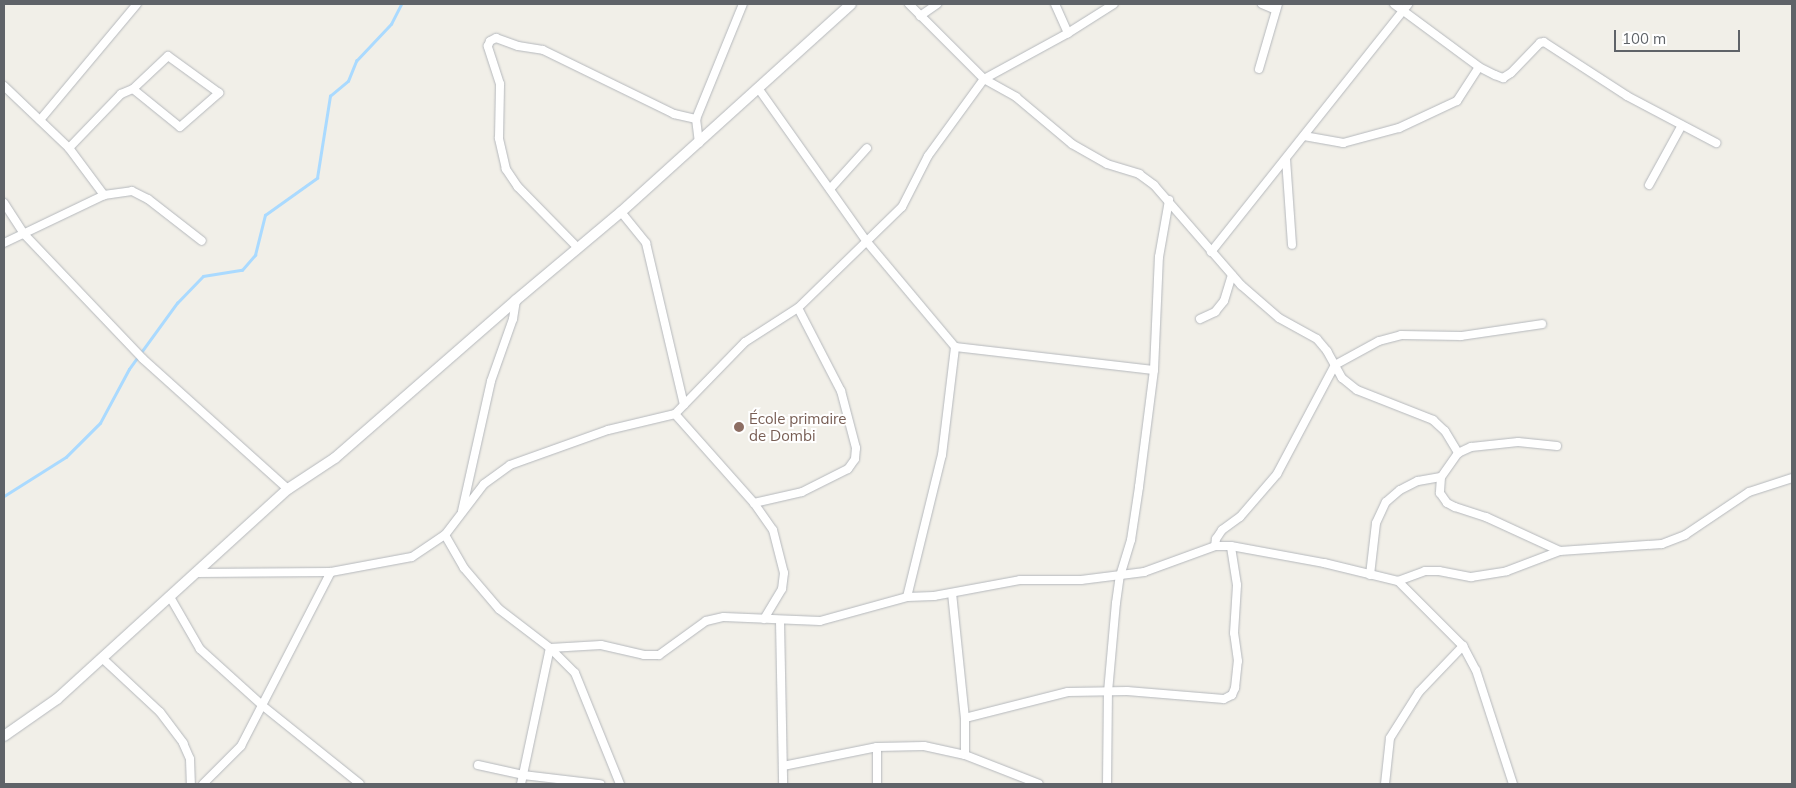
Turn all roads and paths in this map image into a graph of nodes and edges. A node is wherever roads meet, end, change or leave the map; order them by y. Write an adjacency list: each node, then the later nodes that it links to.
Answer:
1 (137, 4): 21 (street)
2 (743, 4): 20 (street)
3 (851, 4): 18 (street)
4 (908, 4): 12 (street)
5 (937, 4): 12 (street)
6 (1055, 4): 13 (street)
7 (1114, 4): 13 (street)
8 (1262, 4): 10 (street)
9 (1394, 4): 11 (street)
10 (1276, 7): 15 (street)
11 (1406, 7): 14 (street); 23 (street)
12 (920, 16): 16 (street)
13 (1068, 33): 16 (street)
14 (1479, 67): 22 (street); 23 (street)
15 (1259, 69)
16 (984, 79): 32 (street); 37 (street)
17 (4, 86): 21 (street)
18 (758, 88): 24 (street); 30 (street)
19 (133, 89): 19 (street); 26 (street)
20 (696, 119): 24 (street); 40 (street)
21 (40, 120): 26 (street)
22 (1682, 125): 25 (street); 29 (street)
23 (1304, 136): 28 (street)
24 (699, 142): 34 (street)
25 (1716, 143)
26 (69, 148): 31 (street)
27 (867, 148): 30 (street)
28 (1286, 158): 39 (street); 41 (street)
29 (1649, 185)
30 (830, 189): 37 (street)
31 (104, 195): 35 (street); 36 (street)
32 (1169, 200): 41 (street); 49 (street)
33 (4, 204): 35 (street)
34 (621, 212): 40 (street); 50 (street)
35 (25, 235): 38 (street); 56 (street)
36 (202, 242)
37 (867, 242): 44 (street); 47 (street)
38 (4, 243)
39 (1292, 245)
40 (578, 248): 43 (street)
41 (1211, 252): 42 (street)
42 (1232, 275): 45 (street); 48 (street)
43 (516, 300): 56 (street); 58 (street)
44 (798, 308): 50 (street); 57 (street)
45 (1200, 319)
46 (1542, 324): 48 (street)
47 (955, 346): 49 (street); 70 (street)
48 (1335, 365): 53 (street); 60 (street)
49 (1154, 370): 66 (street)
50 (684, 405): 51 (street)
51 (675, 414): 57 (street); 58 (street)
52 (1557, 446): 53 (street)
53 (1458, 453): 54 (street)
54 (1441, 477): 62 (street); 65 (street)
55 (1792, 478): 62 (street)
56 (288, 489): 64 (street)
57 (754, 503): 71 (street)
58 (462, 513): 59 (street)
59 (445, 535): 63 (street); 74 (street)
60 (1215, 546): 61 (street); 66 (street)
61 (1231, 546): 65 (street); 76 (street)
62 (1560, 551): 67 (street)
63 (331, 572): 64 (street); 77 (street)
64 (196, 573): 69 (street)
65 (1370, 575): 67 (street)
66 (1120, 576): 68 (street); 76 (street)
67 (1398, 581): 73 (street)
68 (952, 593): 70 (street); 78 (street)
69 (170, 597): 75 (street); 77 (street)
70 (906, 597): 72 (street)
71 (764, 619): 72 (street); 74 (street)
72 (780, 621): 83 (street)
73 (1463, 646): 95 (street); 96 (street)
74 (550, 648): 84 (street); 90 (street)
75 (102, 658): 79 (street); 85 (street)
76 (1108, 692): 78 (street); 94 (street)
77 (263, 706): 86 (street); 87 (street)
78 (965, 718): 81 (street)
79 (4, 736)
80 (877, 748): 81 (street); 83 (street); 92 (street)
81 (965, 755): 93 (street)
82 (478, 765): 84 (street)
83 (783, 766): 91 (street)
84 (523, 775): 88 (street); 89 (street)
85 (191, 784)
86 (203, 784)
87 (360, 784)
88 (520, 784)
89 (600, 784)
90 (620, 784)
91 (783, 784)
92 (877, 784)
93 (1038, 784)
94 (1107, 784)
95 (1385, 784)
96 (1513, 784)

